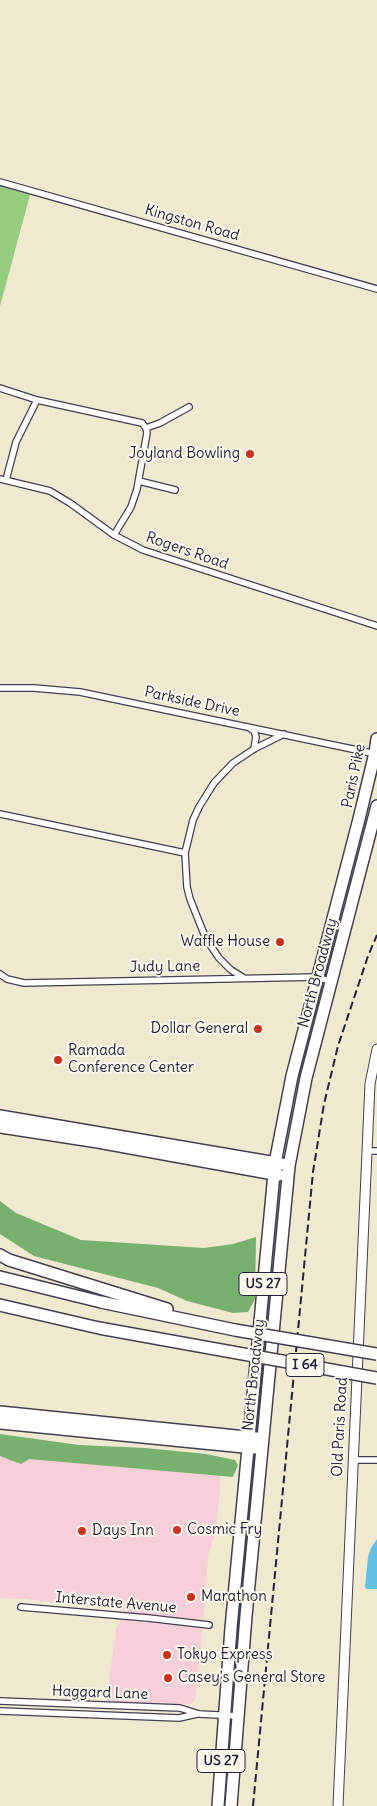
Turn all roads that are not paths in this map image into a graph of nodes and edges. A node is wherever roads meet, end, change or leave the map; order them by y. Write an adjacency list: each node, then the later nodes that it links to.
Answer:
1 (0, 182): 2 (street, Kingston Road)
2 (377, 289)
3 (0, 388): 4 (street)
4 (37, 400): 6 (street); 7 (street)
5 (190, 407): 6 (street)
6 (146, 428): 8 (street)
7 (3, 479): 10 (street, Rogers Road)
8 (139, 481): 9 (street); 10 (street)
9 (175, 490)
10 (114, 535): 11 (street, Rogers Road)
11 (377, 626)
12 (0, 688): 13 (street, Parkside Drive)
13 (248, 726): 14 (street, Parkside Drive); 16 (street)
14 (284, 734): 16 (street); 17 (street, Parkside Drive)
15 (377, 739): 17 (highway, Paris Pike / US 27)
16 (254, 749): 24 (street)
17 (376, 754): 20 (highway, Paris Pike / US 27)
18 (377, 806): 21 (highway, North Broadway / US 27)
19 (0, 814): 24 (street)
20 (359, 819): 21 (street); 26 (highway, North Broadway / US 27)
21 (375, 823): 23 (highway, North Broadway / US 27)
22 (377, 839): 23 (street)
23 (367, 846): 28 (highway, North Broadway / US 27)
24 (185, 853): 27 (street)
25 (0, 974): 27 (street, Judy Lane)
26 (317, 977): 27 (street, Judy Lane); 28 (street, Judy Lane); 33 (highway, North Broadway / US 27)
27 (244, 978)
28 (332, 982): 34 (highway, North Broadway / US 27)
29 (377, 1049): 32 (street, Old Paris Road)
30 (0, 1116): 33 (highway)
31 (0, 1127): 33 (highway)
32 (372, 1151): 45 (street, Old Paris Road)
33 (274, 1169): 34 (highway); 43 (highway, North Broadway / US 27)
34 (289, 1171): 44 (highway, North Broadway / US 27)
35 (0, 1255): 38 (highway)
36 (0, 1278): 38 (highway, I 64)
37 (0, 1305): 40 (highway, I 64, bridge)
38 (209, 1324): 39 (highway, I 64, bridge)
39 (377, 1354)
40 (377, 1378)
41 (0, 1412): 43 (highway)
42 (0, 1423): 43 (highway)
43 (248, 1443): 44 (highway); 52 (highway, North Broadway / US 27)
44 (262, 1444): 53 (highway, North Broadway / US 27)
45 (353, 1460): 46 (street); 56 (street, Old Paris Road)
46 (377, 1460)
47 (21, 1607): 48 (street, Interstate Avenue)
48 (209, 1625)
49 (0, 1701): 51 (street, Haggard Lane)
50 (0, 1711): 51 (street, Haggard Lane)
51 (199, 1714): 52 (street, Haggard Lane)
52 (224, 1715): 53 (street, Haggard Lane); 54 (highway, North Broadway / US 27)
53 (238, 1716): 55 (highway, North Broadway / US 27)
54 (218, 1806)
55 (231, 1806)
56 (338, 1806)

